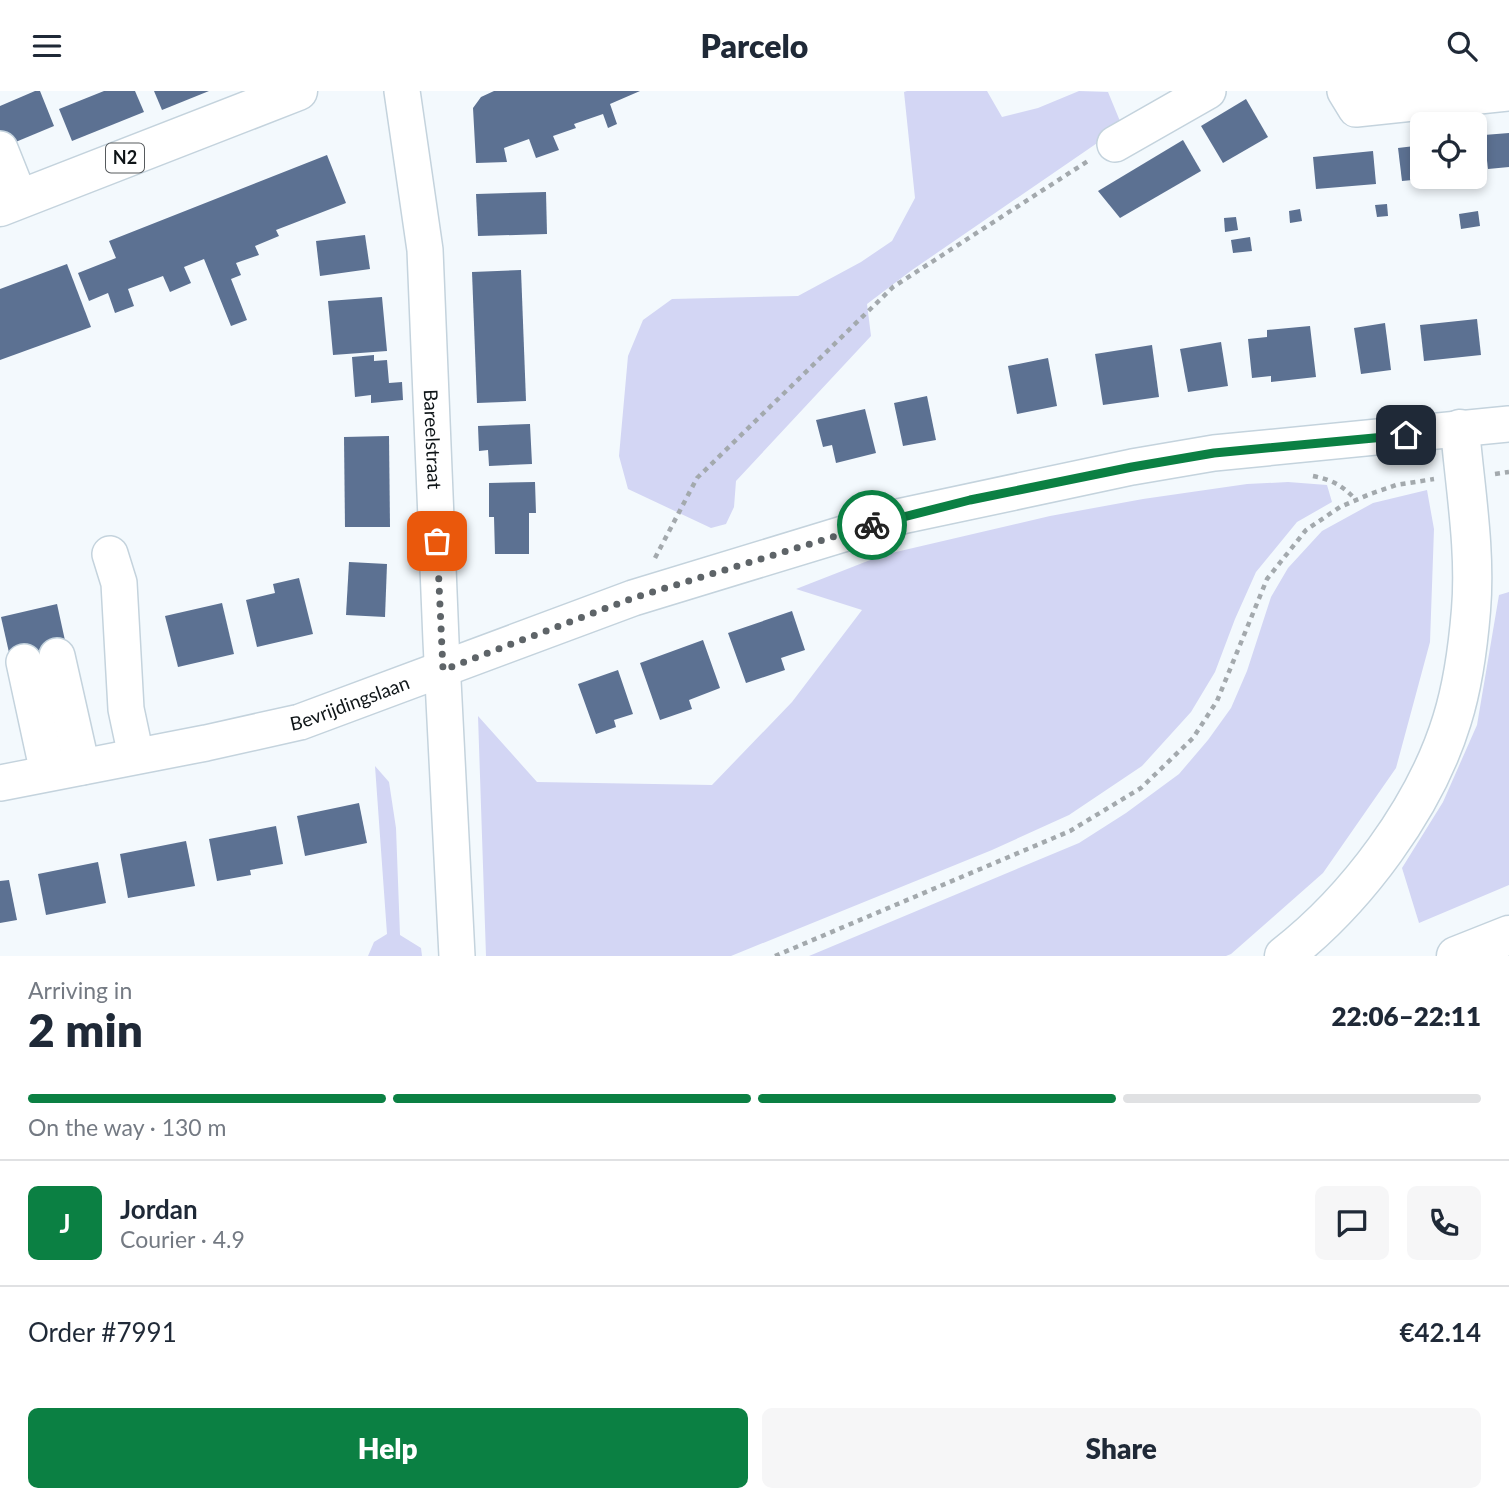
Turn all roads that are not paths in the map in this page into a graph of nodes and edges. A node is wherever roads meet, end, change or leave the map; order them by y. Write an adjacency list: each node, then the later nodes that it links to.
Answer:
1 (298, 91): 8 (main road, N2)
2 (402, 91): 12 (street, Bareelstraat)
3 (1208, 91): 6 (street)
4 (1345, 91): 5 (street)
5 (1509, 93)
6 (1115, 143)
7 (0, 149): 8 (street)
8 (10, 203)
9 (1509, 424): 10 (street, Bevrijdingslaan)
10 (1460, 429): 12 (street, Bevrijdingslaan); 19 (main road)
11 (110, 554): 13 (street)
12 (443, 670): 13 (street, Bevrijdingslaan); 18 (street, Bareelstraat)
13 (136, 756): 14 (street, Bevrijdingslaan)
14 (82, 767): 15 (street, Bevrijdingslaan); 15 (street)
15 (48, 773): 16 (street, Bevrijdingslaan)
16 (0, 783)
17 (1509, 935): 20 (main road)
18 (457, 956)
19 (1284, 956)
20 (1456, 956)

